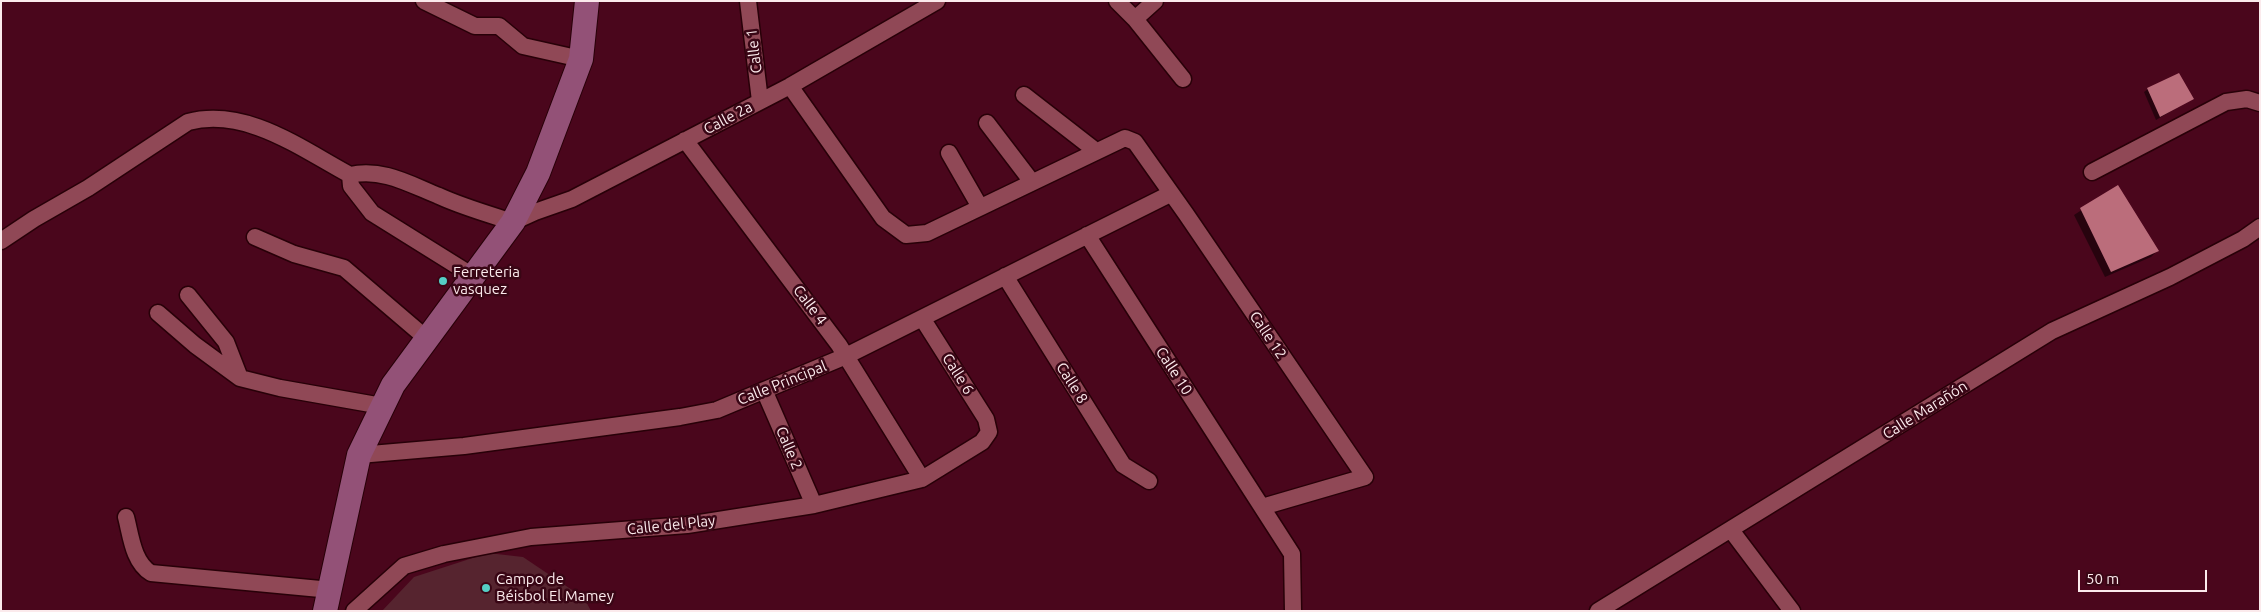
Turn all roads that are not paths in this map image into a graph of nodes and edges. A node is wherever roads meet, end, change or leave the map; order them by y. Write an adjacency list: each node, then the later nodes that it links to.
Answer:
1 (424, 1): 8 (street)
2 (587, 1): 8 (main road)
3 (748, 1): 12 (street, Calle 1)
4 (937, 1): 10 (street, Calle 2a)
5 (1117, 1): 7 (street)
6 (1155, 1): 7 (street)
7 (1135, 19): 9 (street)
8 (581, 60): 23 (main road)
9 (1183, 79)
10 (790, 86): 12 (street, Calle 2a); 22 (street, Calle 12)
11 (1024, 95): 16 (street)
12 (760, 101): 15 (street, Calle 2a)
13 (2260, 103): 18 (street)
14 (987, 124): 20 (street)
15 (685, 140): 23 (street, Calle 2a); 34 (street, Calle 4)
16 (1096, 151): 20 (street, Calle 12); 21 (street, Calle 12)
17 (949, 153): 22 (street)
18 (2092, 172)
19 (350, 175): 23 (street); 27 (street); 28 (street)
20 (1032, 182): 22 (street, Calle 12)
21 (1170, 194): 25 (street, Calle Principal); 43 (street, Calle 12)
22 (980, 207)
23 (513, 222): 28 (main road)
24 (2260, 227): 45 (street, Calle Marañón)
25 (1087, 235): 29 (street, Calle Principal); 43 (street, Calle 10)
26 (254, 236): 33 (street)
27 (1, 241)
28 (473, 276): 33 (main road)
29 (1005, 276): 32 (street, Calle Principal); 41 (street, Calle 8)
30 (188, 295): 35 (street)
31 (158, 313): 35 (street)
32 (922, 318): 34 (street, Calle Principal); 38 (street, Calle 6)
33 (426, 338): 37 (main road)
34 (846, 356): 36 (street, Calle Principal); 40 (street, Calle 4)
35 (240, 378): 37 (street)
36 (764, 390): 39 (street, Calle Principal); 42 (street, Calle 2)
37 (382, 406): 39 (main road)
38 (989, 432): 40 (street, Calle del Play)
39 (359, 455): 46 (main road)
40 (922, 480): 42 (street, Calle del Play)
41 (1149, 481)
42 (814, 505): 47 (street, Calle del Play)
43 (1262, 507): 48 (street, Calle 10)
44 (126, 517): 46 (street)
45 (1731, 530): 49 (street, Calle Marañón); 50 (street)
46 (328, 600)
47 (354, 611)
48 (1294, 611)
49 (1598, 611)
50 (1792, 611)

